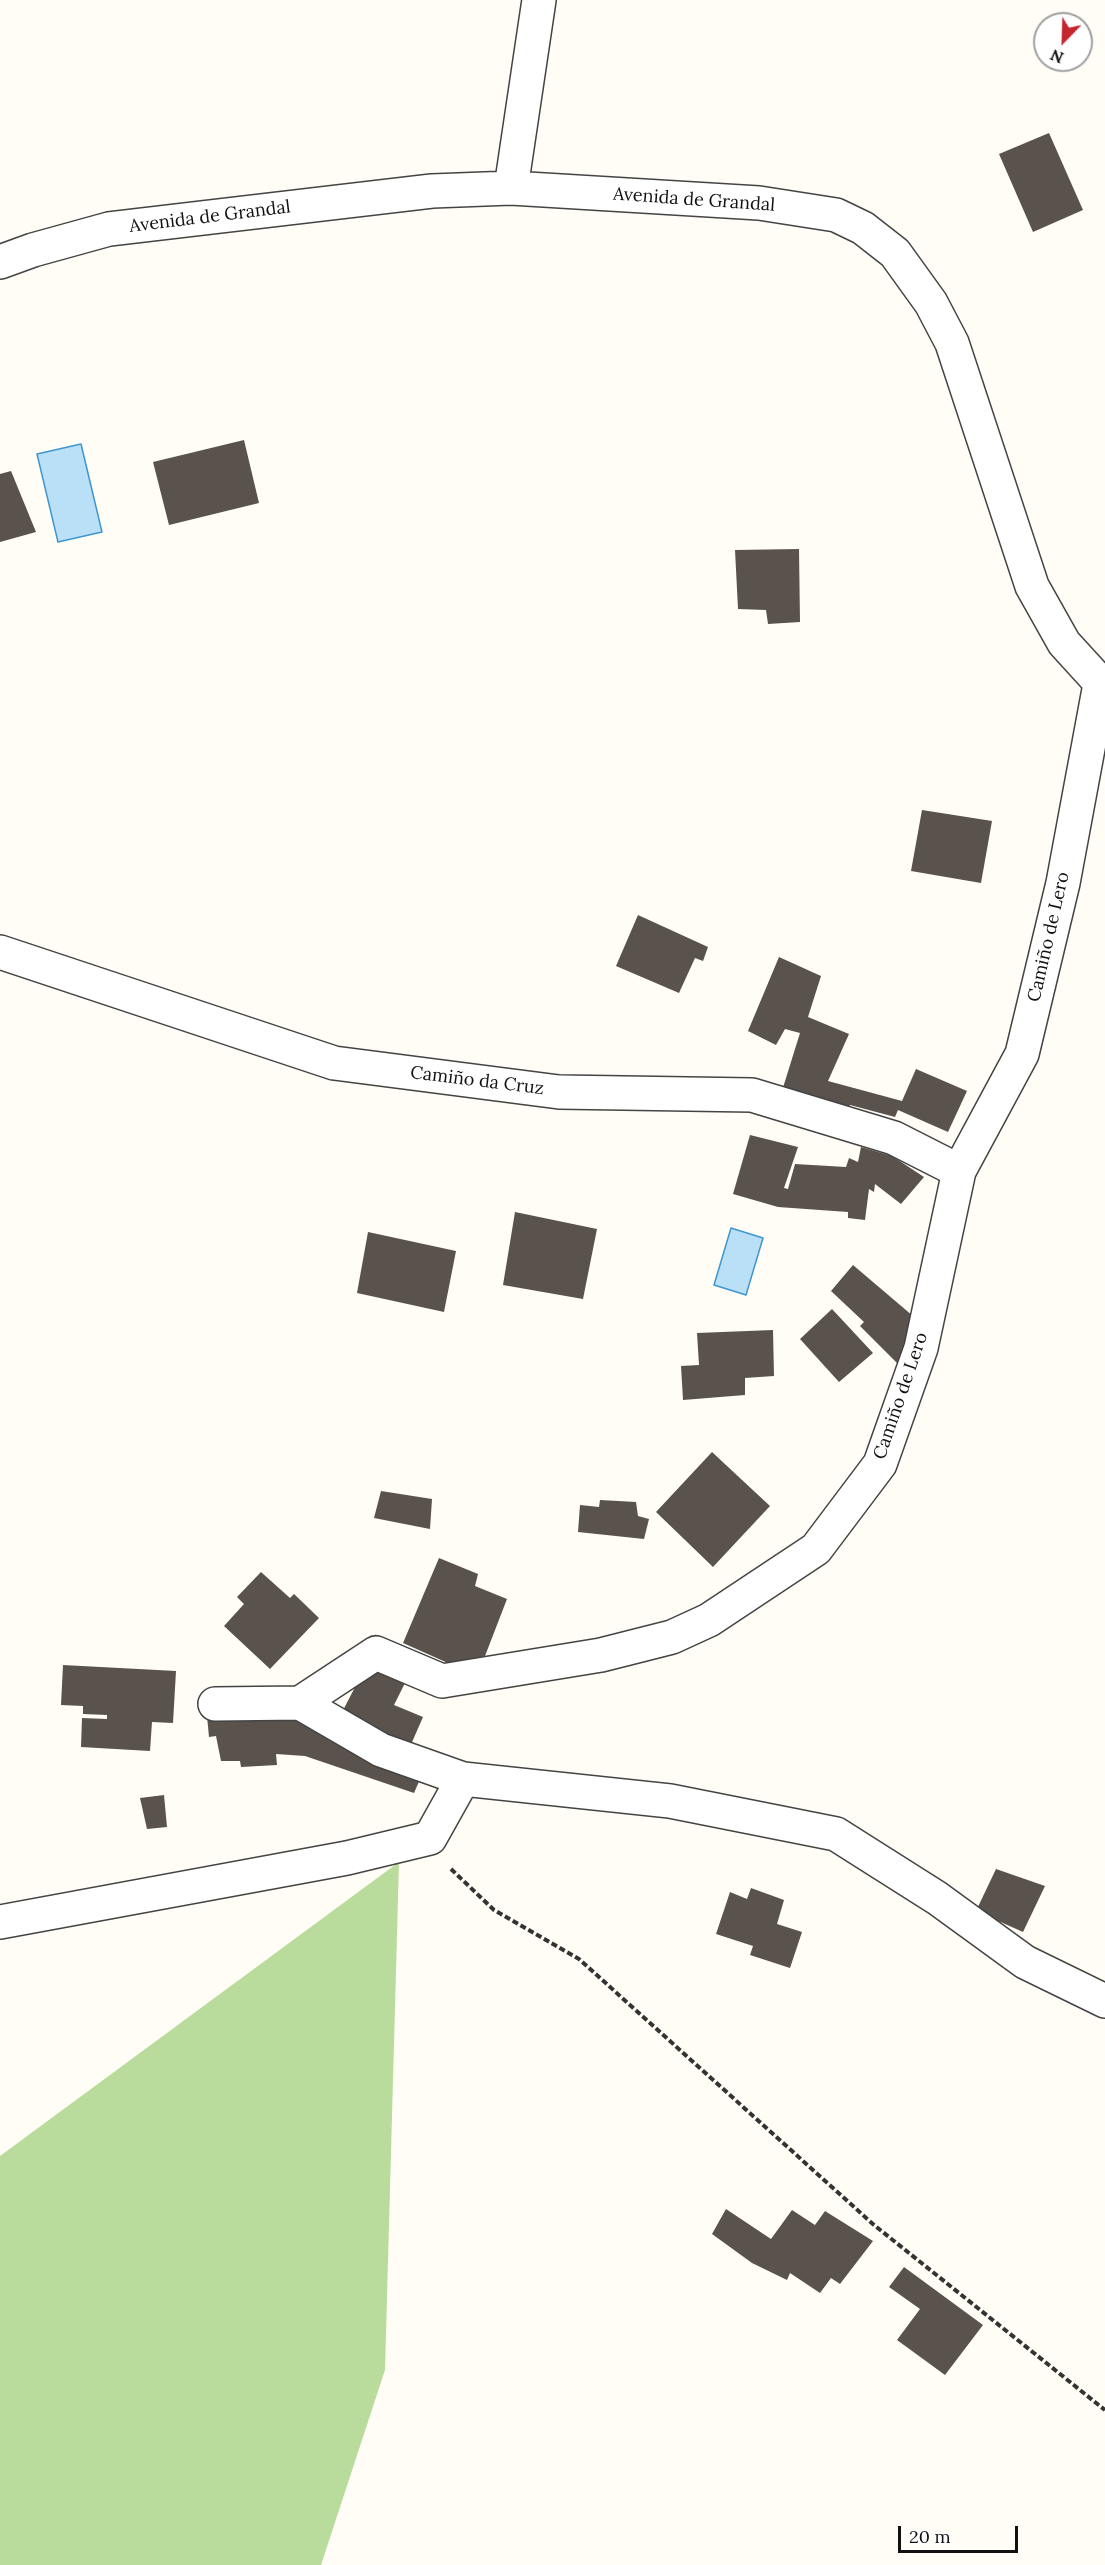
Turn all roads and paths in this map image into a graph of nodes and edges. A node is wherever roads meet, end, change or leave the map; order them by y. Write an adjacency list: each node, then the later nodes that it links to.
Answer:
1 (539, 0): 2 (street)
2 (511, 188): 3 (street, Avenida de Grandal); 4 (street, Avenida de Grandal)
3 (0, 262)
4 (1102, 686): 6 (street, Camiño de Lero)
5 (0, 952): 6 (street, Camiño da Cruz)
6 (959, 1171): 7 (street, Camiño de Lero)
7 (300, 1703): 8 (street); 9 (street)
8 (215, 1704)
9 (463, 1779): 10 (street); 14 (street)
10 (430, 1839): 11 (street); 15 (path)
11 (48, 1913): 12 (street); 13 (street)
12 (0, 1922)
13 (0, 1943)
14 (1105, 2001)
15 (1105, 2410)

